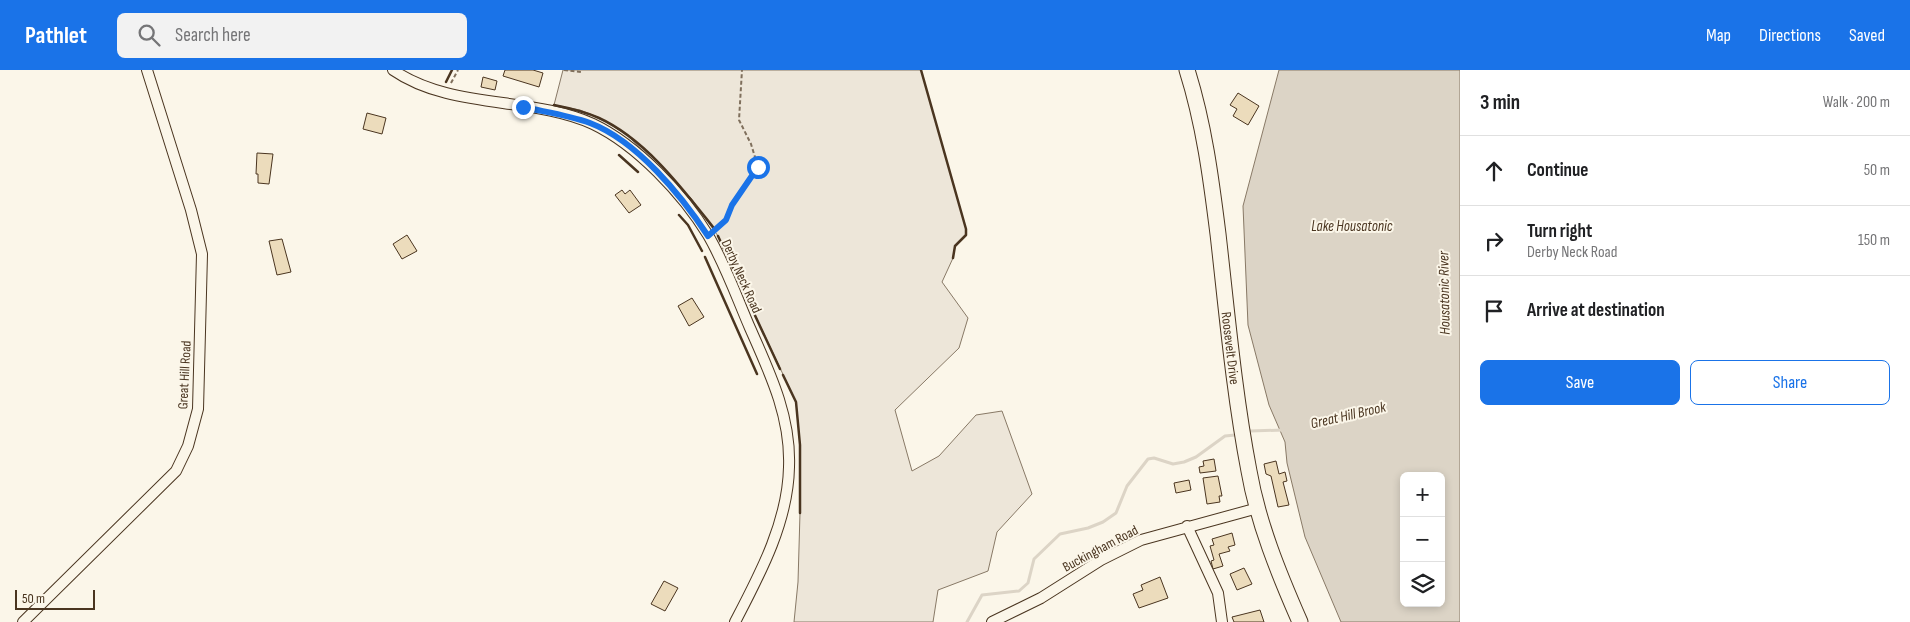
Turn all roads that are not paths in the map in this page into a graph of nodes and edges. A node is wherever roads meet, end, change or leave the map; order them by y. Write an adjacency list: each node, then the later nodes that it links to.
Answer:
1 (147, 70): 6 (street, Great Hill Road)
2 (393, 70): 7 (street, Derby Neck Road)
3 (1188, 70): 4 (main road, Roosevelt Drive)
4 (1258, 508): 5 (street, Buckingham Road); 10 (main road, Roosevelt Drive)
5 (1188, 526): 8 (street, Buckingham Road); 9 (street)
6 (24, 622)
7 (735, 622)
8 (992, 622)
9 (1222, 622)
10 (1300, 622)

